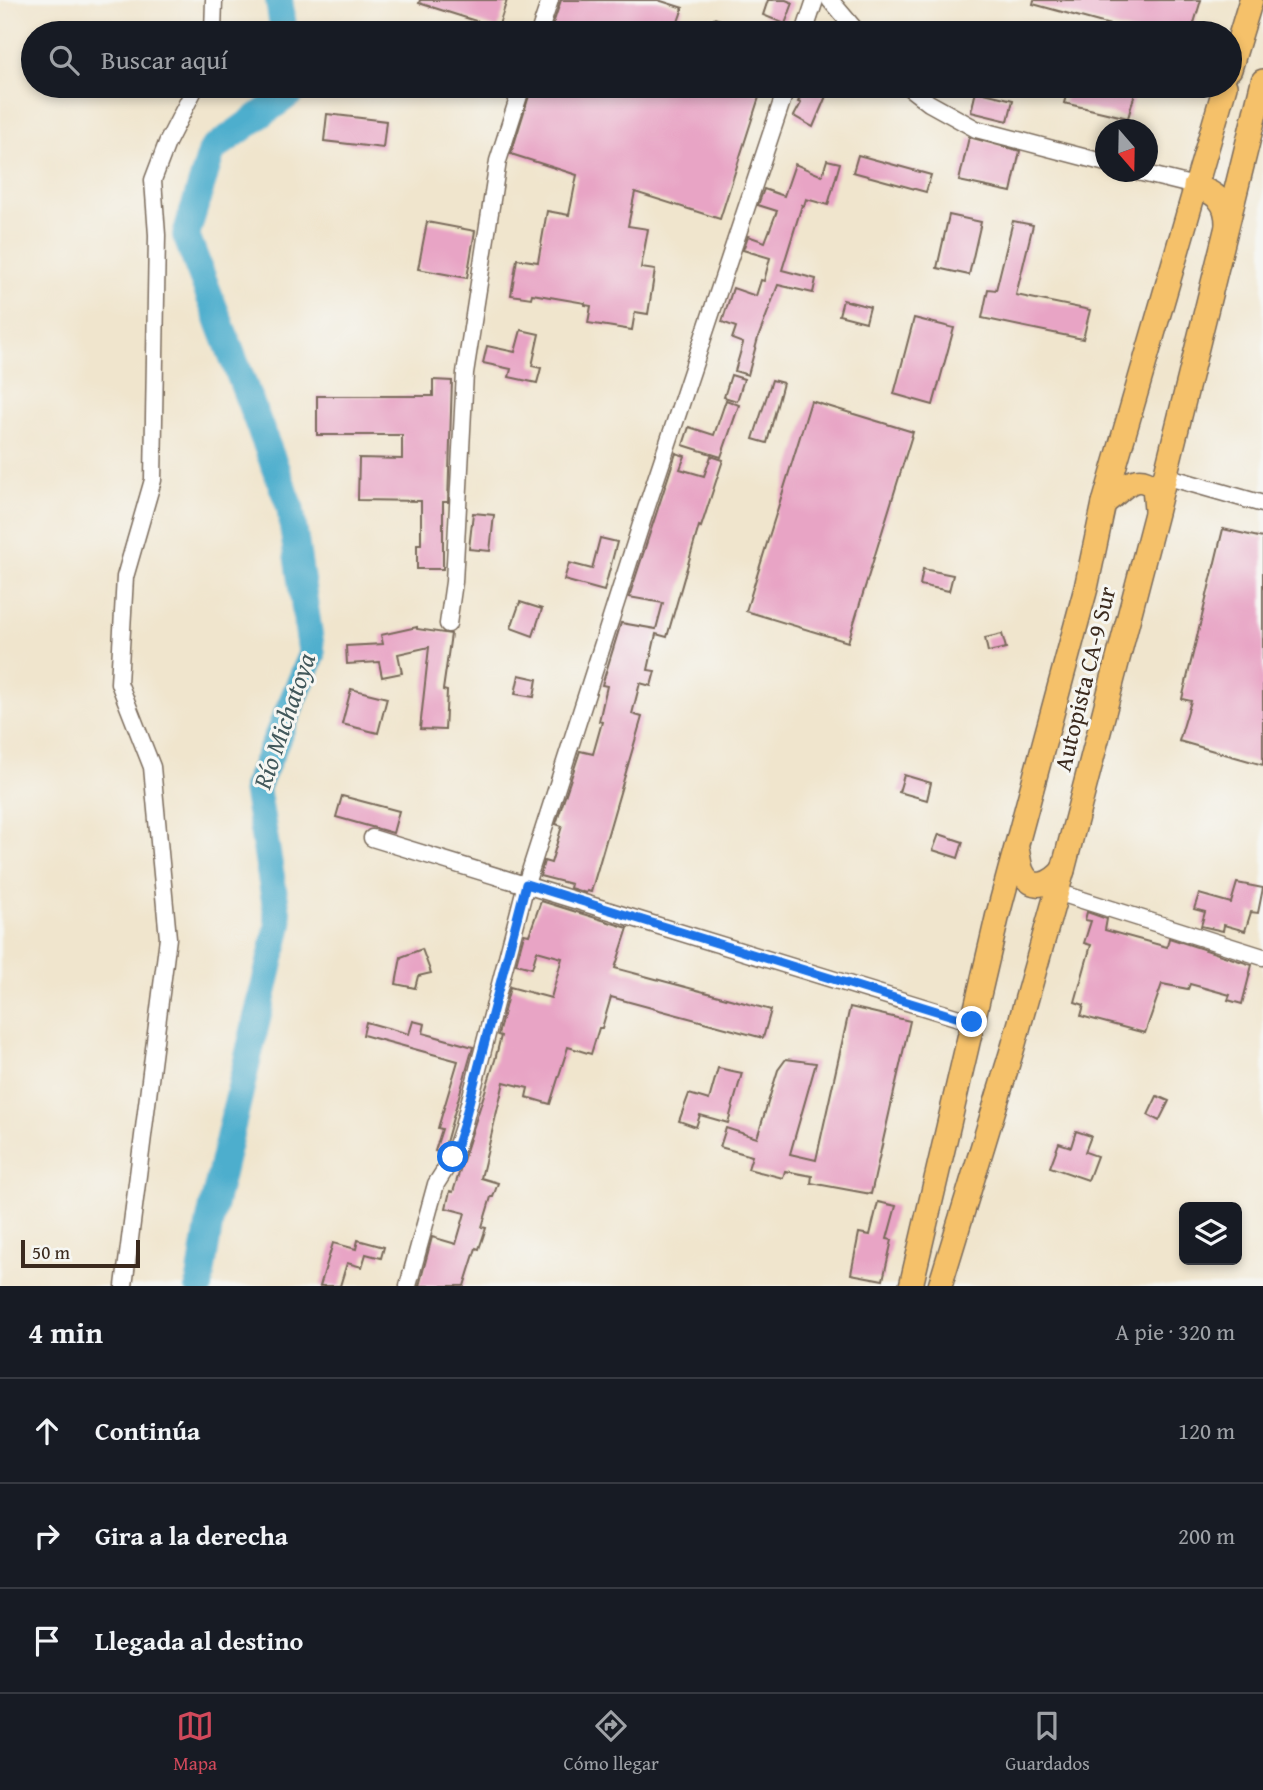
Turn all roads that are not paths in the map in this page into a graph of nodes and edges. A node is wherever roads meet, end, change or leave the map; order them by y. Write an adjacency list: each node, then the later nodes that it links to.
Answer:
1 (215, 0): 6 (street)
2 (550, 0): 7 (street)
3 (815, 0): 8 (street)
4 (830, 0): 9 (street)
5 (1251, 0): 10 (highway)
6 (214, 21)
7 (543, 21)
8 (808, 21)
9 (848, 21)
10 (1242, 30)
11 (1263, 81): 20 (highway, Autopista CA-9 Sur)
12 (190, 98): 32 (street)
13 (518, 98): 25 (street)
14 (783, 98): 29 (street)
15 (923, 98): 17 (street)
16 (1221, 98): 19 (highway, Autopista CA-9 Sur)
17 (1095, 160)
18 (1158, 177): 19 (street)
19 (1195, 186): 20 (highway); 22 (highway, Autopista CA-9 Sur)
20 (1227, 227): 21 (highway, Autopista CA-9 Sur)
21 (1165, 475): 23 (street); 24 (highway, Autopista CA-9 Sur)
22 (1104, 503): 24 (highway); 27 (highway, Autopista CA-9 Sur)
23 (1263, 503)
24 (1156, 513): 28 (highway, Autopista CA-9 Sur)
25 (447, 624)
26 (372, 838): 29 (street)
27 (1016, 846): 28 (highway); 31 (highway, Autopista CA-9 Sur)
28 (1060, 881): 30 (street); 35 (highway, Autopista CA-9 Sur)
29 (526, 884): 31 (street); 33 (street)
30 (1263, 957)
31 (972, 1022): 34 (highway, Autopista CA-9 Sur)
32 (124, 1286)
33 (408, 1286)
34 (911, 1286)
35 (940, 1286)

